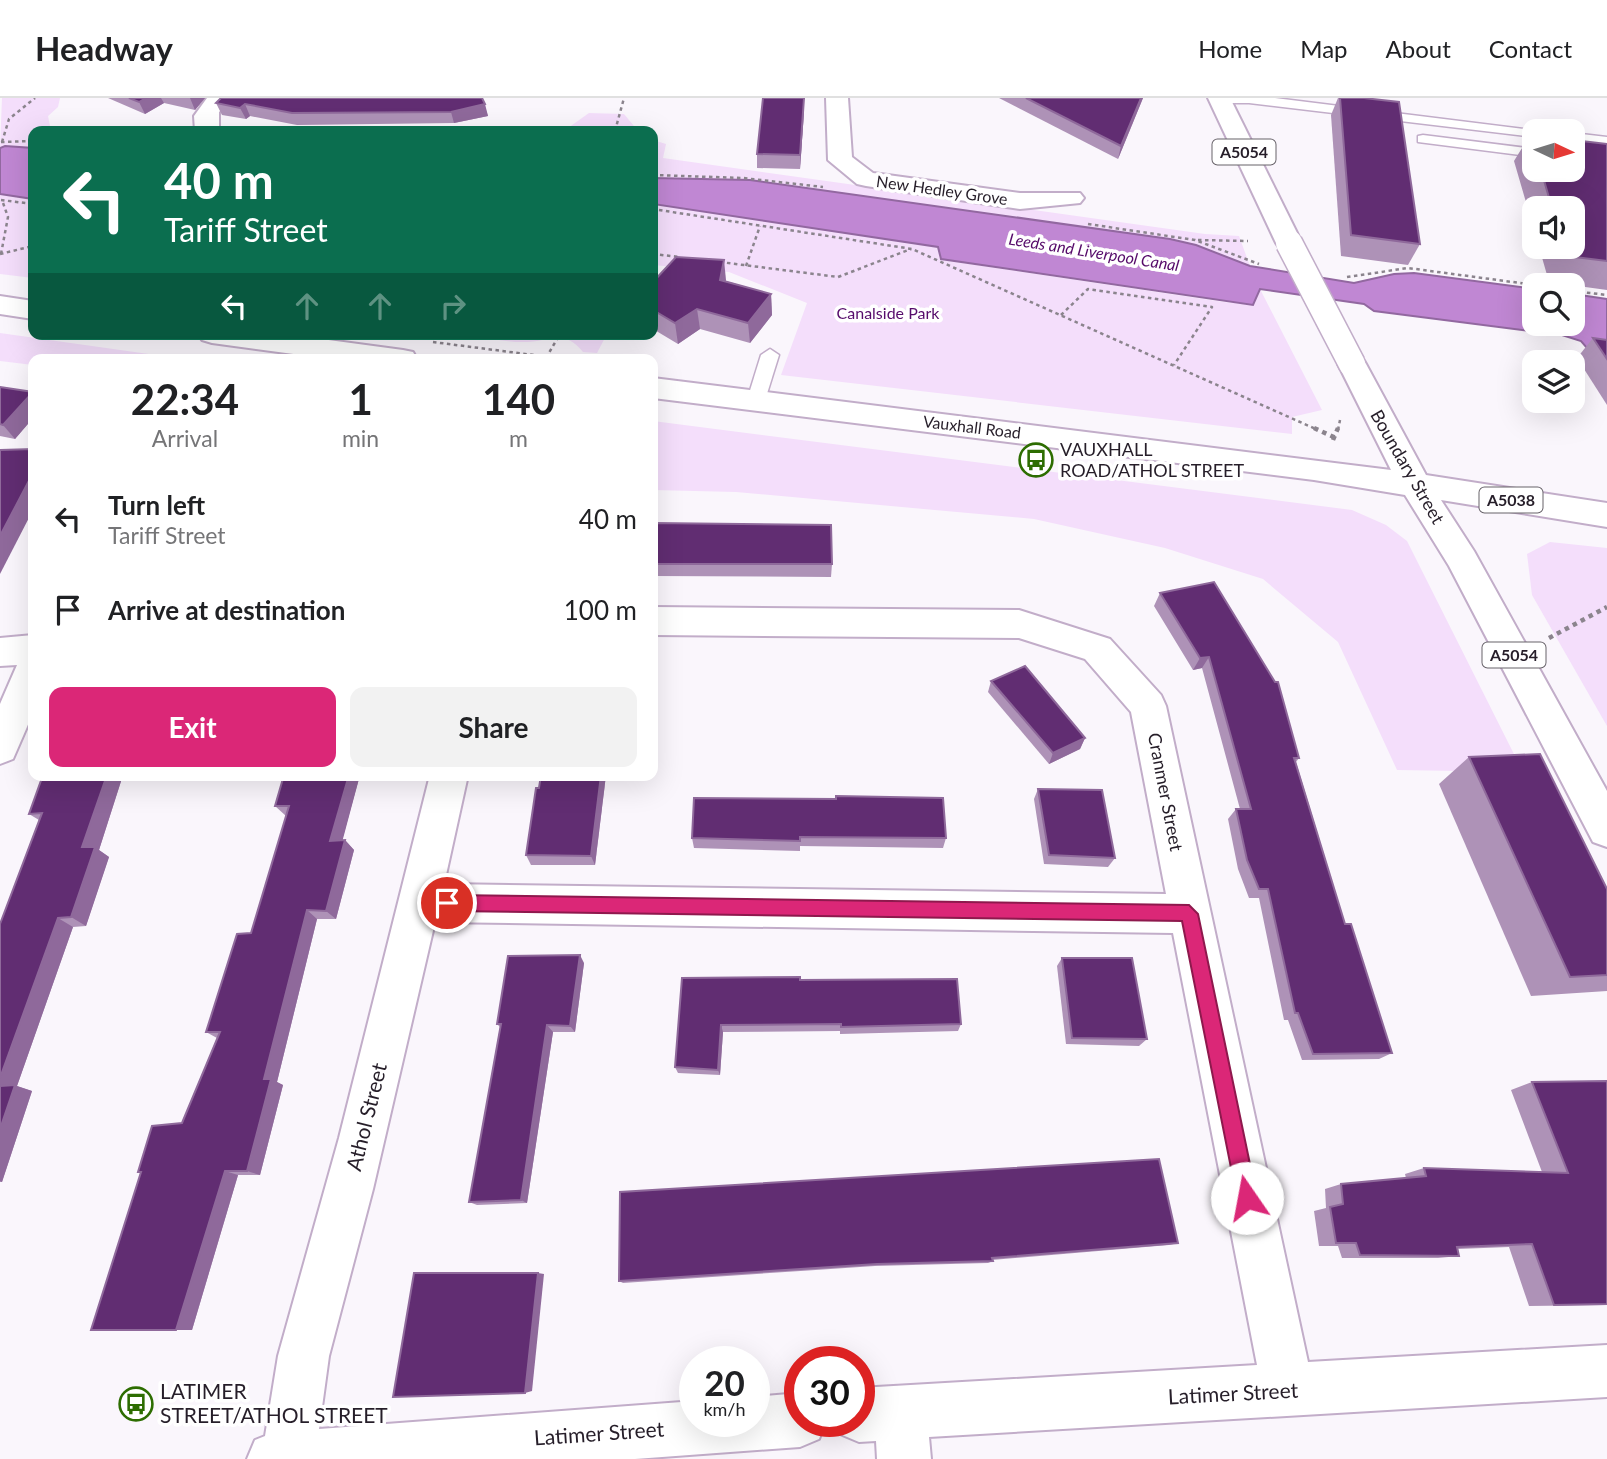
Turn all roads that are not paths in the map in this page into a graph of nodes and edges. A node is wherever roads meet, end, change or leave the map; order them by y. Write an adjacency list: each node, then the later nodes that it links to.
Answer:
1 (222, 98): 4 (street)
2 (836, 98): 10 (street, New Hedley Grove)
3 (1219, 99): 5 (lane); 18 (street, Boundary Street / A5054, bridge)
4 (206, 126)
5 (1522, 131)
6 (1423, 139): 9 (lane)
7 (1586, 139): 8 (lane)
8 (1607, 141)
9 (1522, 151)
10 (1071, 198)
11 (0, 305): 12 (street)
12 (28, 309)
13 (258, 340): 14 (street)
14 (365, 354)
15 (770, 355): 17 (lane)
16 (658, 389): 17 (street, Vauxhall Road / A5038)
17 (756, 400): 19 (street, Vauxhall Road / A5038)
18 (1381, 421): 19 (street); 20 (street, Boundary Street / A5054)
19 (1314, 470): 20 (street, Vauxhall Road / A5038)
20 (1415, 485): 21 (street, A5038); 28 (street, Boundary Street / A5054)
21 (1607, 515)
22 (658, 621): 30 (street, Cranmer Street)
23 (28, 649): 24 (street)
24 (0, 652)
25 (28, 681): 26 (street)
26 (0, 748)
27 (448, 781): 29 (street, Athol Street)
28 (1607, 829)
29 (420, 902): 30 (street); 35 (street, Athol Street)
30 (1189, 914): 32 (street, Cranmer Street)
31 (1607, 1371): 32 (street, Latimer Street)
32 (1288, 1392): 34 (street, Latimer Street)
33 (784, 1421): 35 (street, Latimer Street)
34 (888, 1429)
35 (285, 1459)

